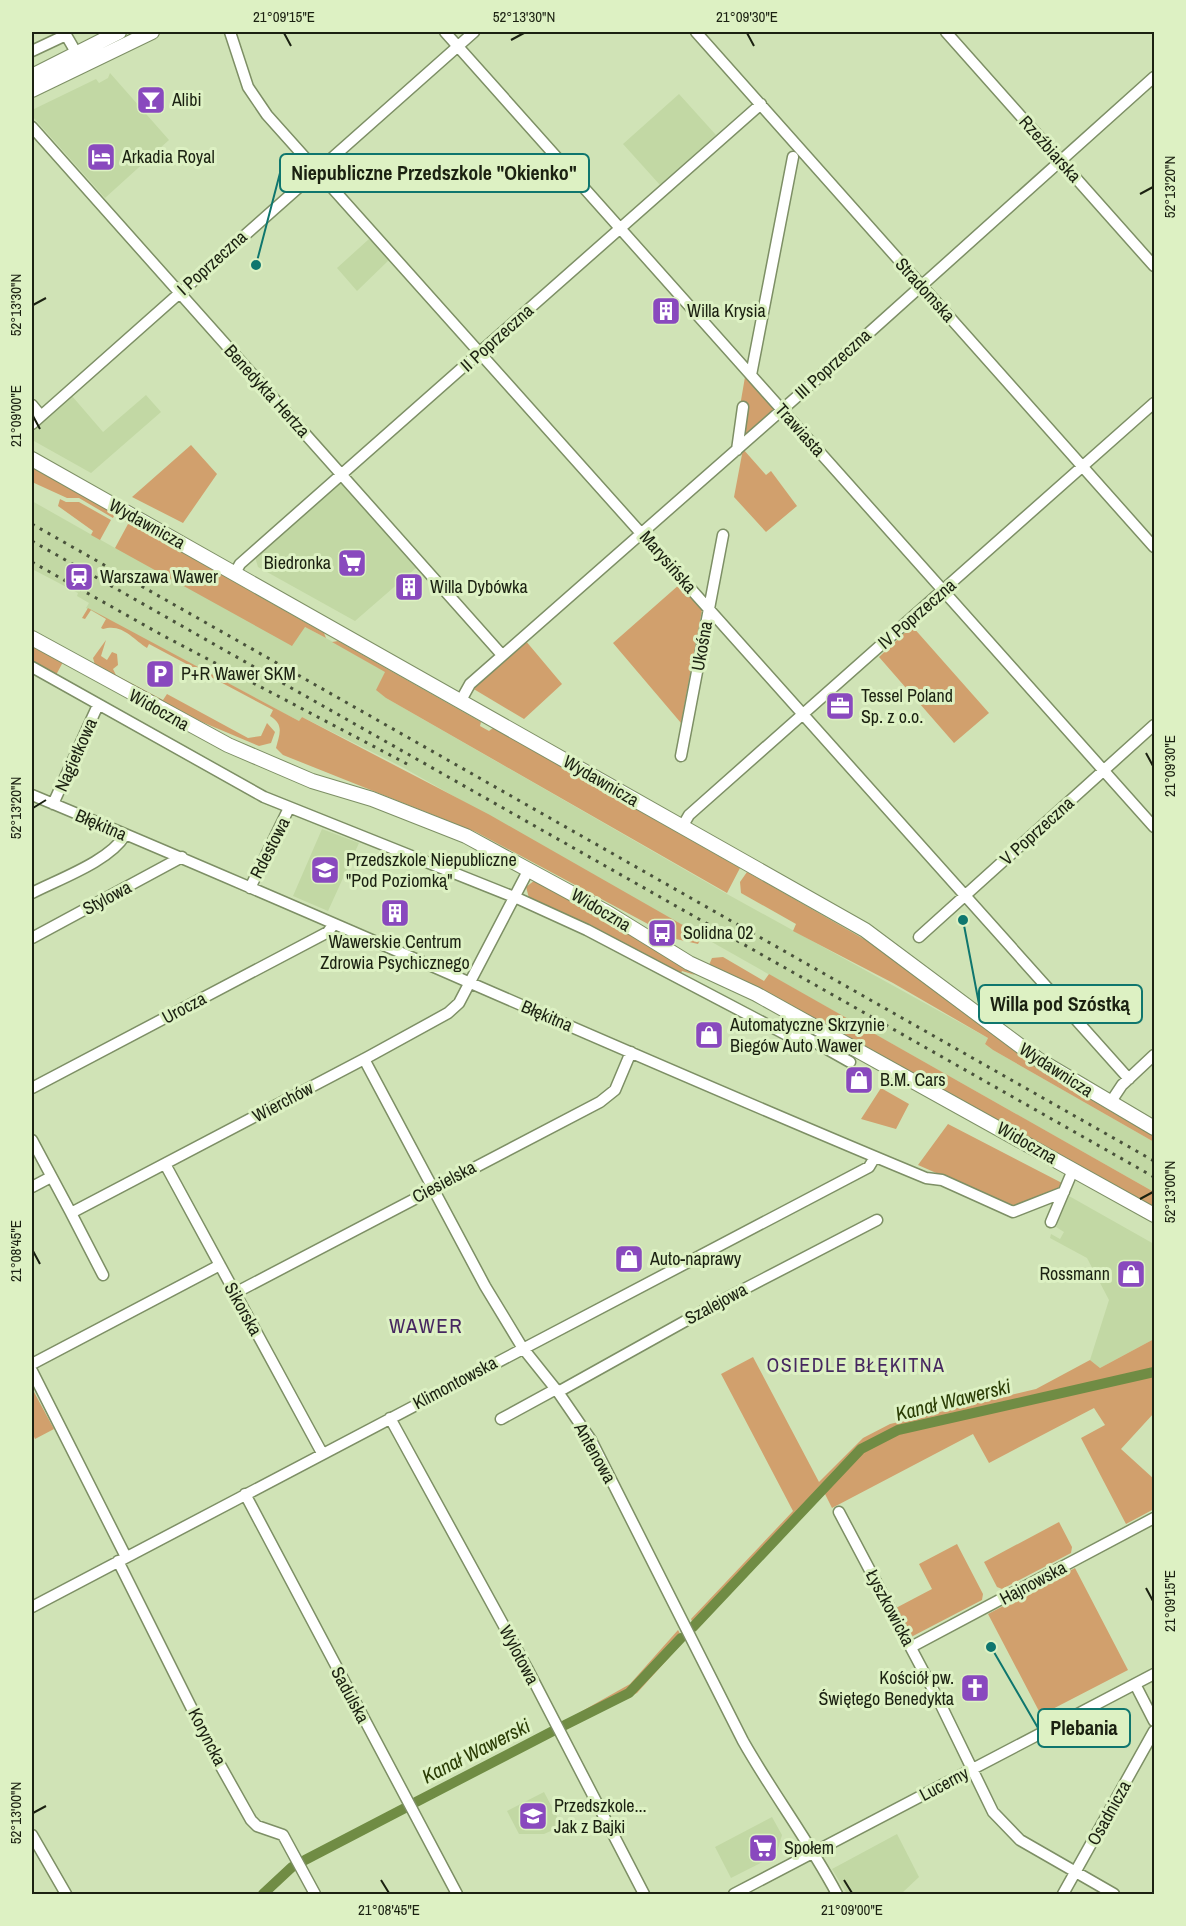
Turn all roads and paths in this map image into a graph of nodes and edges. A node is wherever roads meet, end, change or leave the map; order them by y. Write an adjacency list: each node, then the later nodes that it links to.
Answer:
1 (119, 32): 10 (main road)
2 (152, 32): 13 (main road)
3 (230, 32): 18 (street, Marysińska)
4 (446, 32): 8 (street, Trawiasta)
5 (474, 32): 8 (street, I Poprzeczna)
6 (696, 32): 14 (street, Stradomska)
7 (946, 32): 17 (street, Rzeźbiarska)
8 (458, 46): 18 (street, I Poprzeczna); 19 (street, Trawiasta)
9 (32, 51): 10 (street)
10 (77, 54): 11 (main road)
11 (32, 76)
12 (1155, 77): 17 (street, III Poprzeczna)
13 (32, 90)
14 (761, 104): 19 (street, II Poprzeczna); 21 (street, Stradomska)
15 (32, 127): 22 (street, Benedykta Hertza)
16 (793, 157): 24 (street)
17 (1061, 161): 20 (street, Rzeźbiarska); 21 (street, III Poprzeczna)
18 (315, 171): 22 (street, I Poprzeczna); 23 (street, Marysińska)
19 (620, 228): 23 (street, II Poprzeczna); 24 (street, Trawiasta)
20 (1155, 266)
21 (920, 285): 28 (street, III Poprzeczna); 33 (street, Stradomska)
22 (179, 292): 29 (street, I Poprzeczna); 34 (street, Benedykta Hertza)
23 (480, 353): 34 (street, II Poprzeczna); 35 (street, Marysińska)
24 (751, 375): 28 (street, Trawiasta)
25 (1155, 403): 33 (street, IV Poprzeczna)
26 (32, 405): 29 (street)
27 (743, 407): 31 (street)
28 (782, 410): 31 (street, III Poprzeczna); 39 (street, Trawiasta)
29 (41, 416): 30 (street, I Poprzeczna)
30 (32, 424)
31 (737, 450): 35 (street, III Poprzeczna)
32 (32, 459): 38 (main road, Wydawnicza)
33 (1082, 466): 37 (street, Stradomska); 39 (street, IV Poprzeczna)
34 (342, 475): 38 (street, II Poprzeczna); 42 (street, Benedykta Hertza)
35 (641, 531): 40 (street, Marysińska); 42 (street, III Poprzeczna)
36 (723, 536): 40 (street, Ukośna)
37 (1155, 547)
38 (235, 573): 44 (main road, Wydawnicza)
39 (943, 590): 46 (street, IV Poprzeczna); 49 (street, Trawiasta)
40 (709, 608): 46 (street, Marysińska); 48 (street, Ukośna)
41 (32, 638): 57 (main road, Widoczna)
42 (502, 655): 44 (street, III Poprzeczna)
43 (32, 667): 45 (street, Widoczna)
44 (460, 702): 53 (main road, Wydawnicza)
45 (98, 705): 51 (street, Nagietkowa); 52 (street, Widoczna)
46 (803, 713): 53 (street, IV Poprzeczna); 60 (street, Marysińska)
47 (1155, 725): 49 (street, V Poprzeczna)
48 (681, 756)
49 (1104, 770): 54 (street, Trawiasta); 60 (street, V Poprzeczna)
50 (32, 795): 51 (street, Błękitna)
51 (53, 804): 55 (street, Błękitna)
52 (290, 808): 58 (street, Rdestowa); 61 (street, Widoczna)
53 (682, 827): 72 (main road, Wydawnicza)
54 (1155, 827)
55 (125, 835): 56 (street, Błękitna); 59 (street)
56 (182, 857): 58 (street, Błękitna); 64 (street, Stylowa)
57 (529, 869): 61 (street, Wierchów); 77 (main road, Widoczna)
58 (250, 888): 62 (street, Błękitna)
59 (32, 893)
60 (964, 895): 63 (street, V Poprzeczna); 70 (street, Marysińska)
61 (516, 897): 65 (street, Wierchów); 69 (street, Widoczna)
62 (333, 925): 65 (street, Błękitna); 71 (street, Urocza)
63 (919, 937)
64 (32, 938)
65 (471, 983): 66 (street, Błękitna); 68 (street, Wierchów)
66 (631, 1052): 75 (street, Błękitna); 80 (street, Ciesielska)
67 (1155, 1056): 70 (street)
68 (364, 1059): 76 (street, Wierchów); 80 (street, Antenowa)
69 (850, 1062)
70 (1129, 1079): 72 (street)
71 (32, 1089)
72 (1110, 1103): 73 (main road, Wydawnicza)
73 (1155, 1128)
74 (32, 1140): 78 (street)
75 (875, 1157): 81 (street, Błękitna); 89 (street, Klimontowska)
76 (165, 1164): 82 (street, Wierchów); 86 (street, Sikorska)
77 (1073, 1170): 81 (street); 83 (main road, Widoczna)
78 (51, 1177): 79 (street); 82 (street)
79 (32, 1187)
80 (432, 1188): 88 (street, Ciesielska); 89 (street, Antenowa)
81 (1064, 1192): 85 (street)
82 (71, 1213): 87 (street)
83 (1155, 1215)
84 (877, 1220): 92 (street, Szalejowa)
85 (1051, 1222)
86 (220, 1265): 88 (street, Sikorska); 90 (street)
87 (103, 1275)
88 (234, 1293): 95 (street, Sikorska)
89 (522, 1347): 92 (street, Antenowa); 93 (street, Klimontowska)
90 (32, 1364)
91 (32, 1371): 99 (street, Koryncka)
92 (557, 1390): 94 (street, Szalejowa); 108 (street, Antenowa)
93 (390, 1418): 95 (street, Klimontowska); 113 (street, Wylotowa)
94 (501, 1419)
95 (322, 1453): 96 (street, Klimontowska)
96 (245, 1494): 99 (street, Klimontowska); 112 (street, Sadulska)
97 (840, 1512): 101 (street, Łyszkowicka)
98 (1155, 1518): 101 (street, Hajnowska)
99 (122, 1559): 100 (street, Klimontowska); 111 (street, Koryncka)
100 (32, 1607)
101 (911, 1647): 106 (street, Łyszkowicka)
102 (1155, 1674): 103 (street, Lucerny)
103 (1135, 1684): 104 (street); 106 (street, Lucerny)
104 (1155, 1721)
105 (1155, 1731): 109 (street, Osadnicza)
106 (972, 1770): 108 (street, Lucerny); 109 (street, Łyszkowicka)
107 (32, 1835): 110 (street)
108 (815, 1852): 114 (street, Lucerny); 115 (street, Antenowa)
109 (1076, 1872): 116 (street, Osadnicza); 117 (street, Łyszkowicka)
110 (66, 1894)
111 (315, 1894)
112 (457, 1894)
113 (644, 1894)
114 (734, 1894)
115 (837, 1894)
116 (1064, 1894)
117 (1114, 1894)

